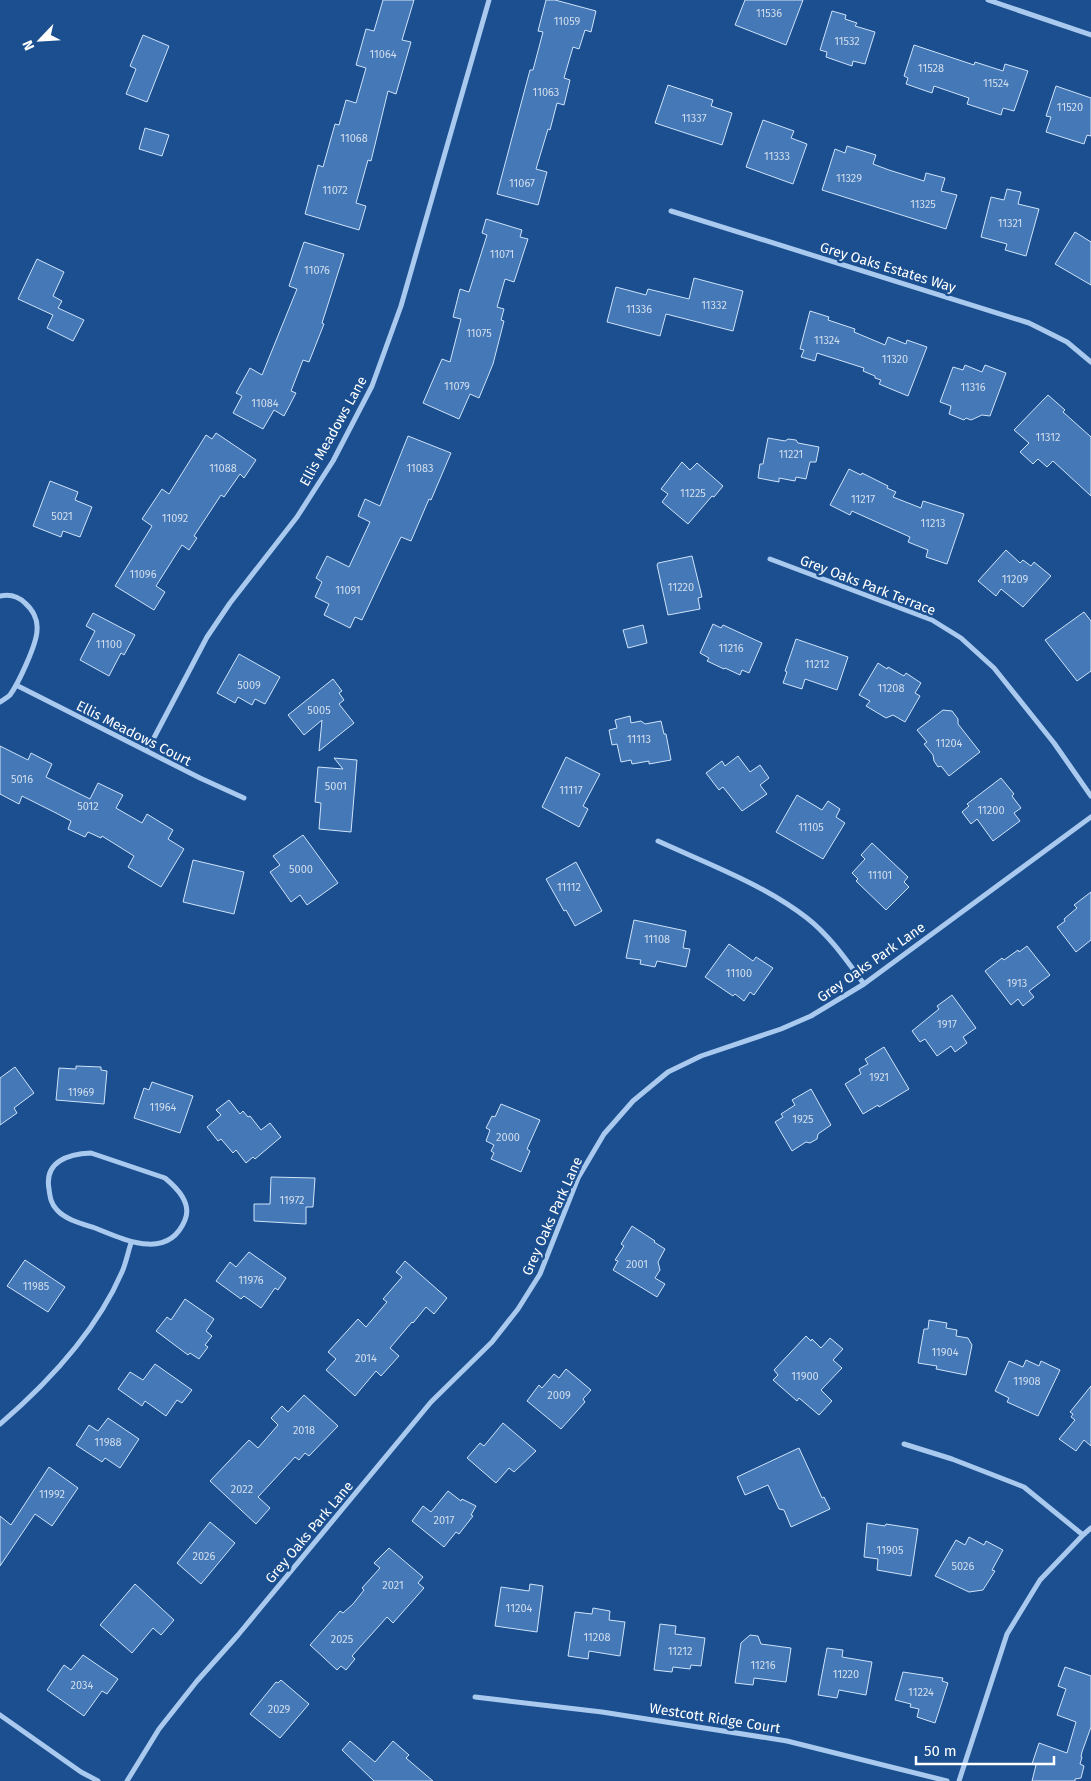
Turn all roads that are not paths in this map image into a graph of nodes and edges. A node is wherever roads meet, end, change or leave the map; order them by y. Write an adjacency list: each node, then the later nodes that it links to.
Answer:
1 (489, 0): 10 (street, Ellis Meadows Lane)
2 (988, 0): 3 (street)
3 (1091, 35)
4 (671, 211): 5 (street, Grey Oaks Estates Way)
5 (1091, 362)
6 (770, 560): 11 (street, Grey Oaks Park Terrace)
7 (0, 596): 8 (street)
8 (16, 685): 9 (street); 10 (street, Ellis Meadows Court)
9 (0, 702)
10 (147, 752): 12 (street, Ellis Meadows Court)
11 (1091, 796)
12 (244, 798)
13 (1091, 817): 15 (street, Grey Oaks Park Lane)
14 (658, 841): 15 (street)
15 (864, 984): 24 (street, Grey Oaks Park Lane)
16 (131, 1242): 16 (street); 17 (street)
17 (0, 1424)
18 (904, 1444): 20 (street)
19 (1091, 1528): 20 (street)
20 (1083, 1535): 26 (street)
21 (475, 1698): 25 (street, Westcott Ridge Court)
22 (0, 1715): 23 (street)
23 (98, 1781)
24 (127, 1781)
25 (947, 1781)
26 (958, 1781)

